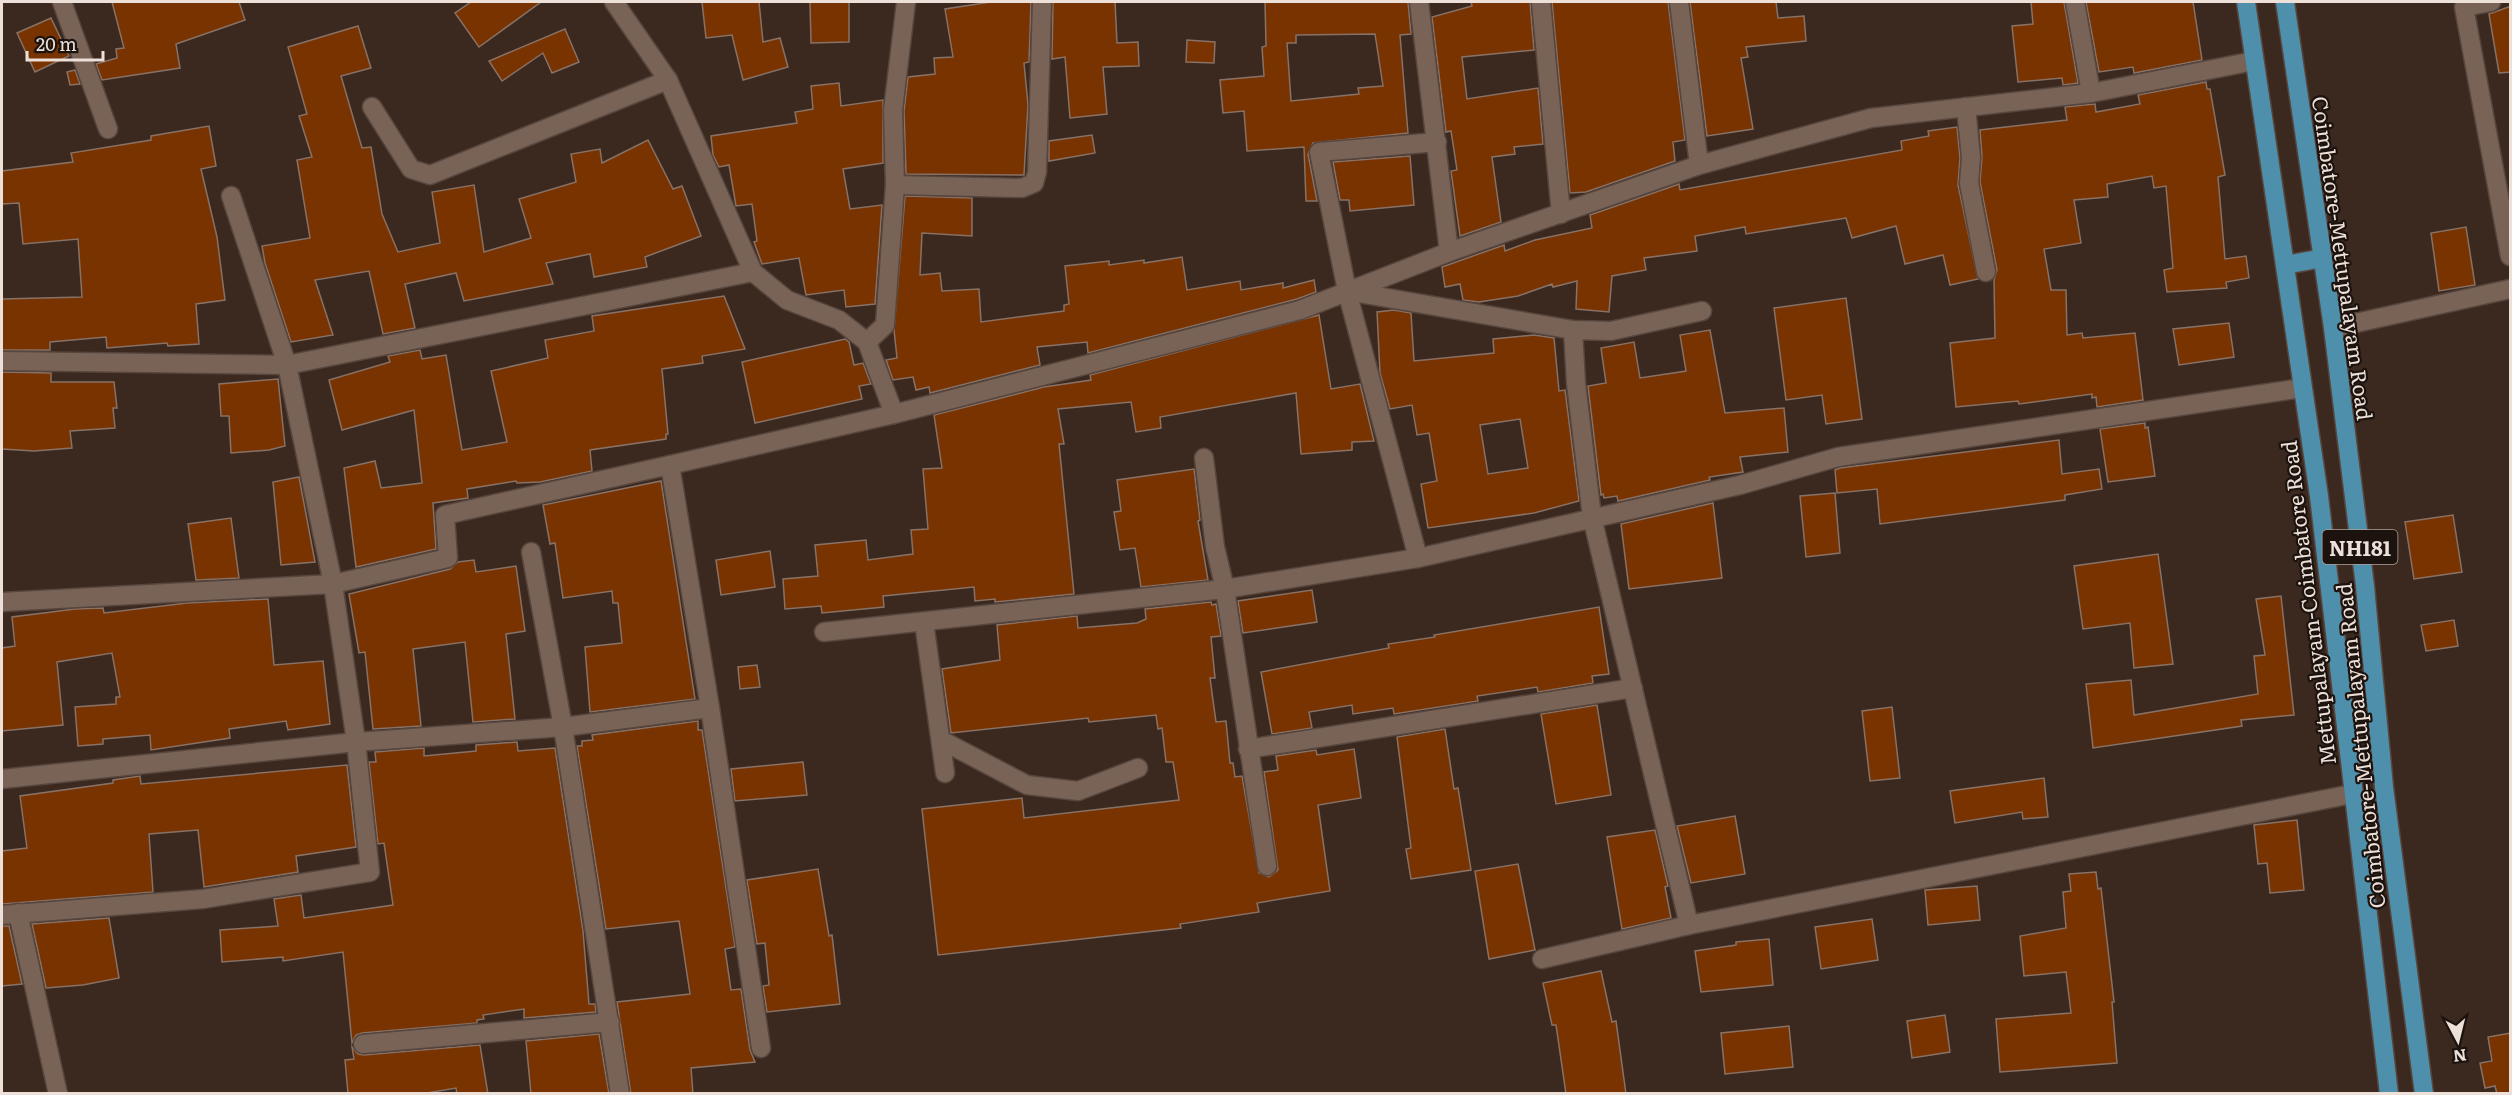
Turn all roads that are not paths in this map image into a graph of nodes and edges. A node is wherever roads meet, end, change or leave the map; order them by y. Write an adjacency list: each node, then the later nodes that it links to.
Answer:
1 (62, 2): 17 (street)
2 (614, 2): 13 (street)
3 (906, 2): 20 (street)
4 (1042, 2): 20 (street)
5 (1419, 2): 18 (street)
6 (1541, 2): 22 (street)
7 (1678, 2): 19 (street)
8 (2075, 2): 14 (street)
9 (2246, 2): 12 (highway, Mettupalayam-Coimbatore Road / NH181)
10 (2285, 2): 25 (highway, Coimbatore-Mettupalayam Road / NH181)
11 (2491, 2): 24 (street)
12 (2254, 61): 14 (street); 26 (highway, Mettupalayam-Coimbatore Road / NH181)
13 (668, 80): 15 (street); 27 (street)
14 (2091, 93): 16 (street)
15 (372, 106)
16 (1966, 107): 19 (street); 28 (street)
17 (108, 129)
18 (1437, 142): 23 (street); 30 (street)
19 (1699, 165): 22 (street)
20 (895, 185): 34 (street)
21 (231, 196): 36 (street)
22 (1560, 214): 23 (street)
23 (1449, 252): 30 (street)
24 (2511, 256)
25 (2323, 258): 26 (highway); 32 (highway, Coimbatore-Mettupalayam Road / NH181)
26 (2285, 265): 37 (highway, Mettupalayam-Coimbatore Road / NH181)
27 (753, 272): 34 (street); 36 (street)
28 (1986, 272)
29 (2511, 289): 32 (street)
30 (1347, 291): 33 (street); 38 (street); 43 (street)
31 (1702, 311): 33 (street)
32 (2333, 328): 69 (highway, Coimbatore-Mettupalayam Road / NH181)
33 (1573, 330): 41 (street)
34 (867, 342): 38 (street)
35 (2, 361): 36 (street)
36 (286, 365): 44 (street)
37 (2302, 388): 41 (street); 58 (highway, Mettupalayam-Coimbatore Road / NH181)
38 (894, 414): 40 (street)
39 (1204, 458): 45 (street)
40 (670, 465): 44 (street); 50 (street)
41 (1592, 517): 43 (street); 49 (street)
42 (531, 552): 51 (street)
43 (1418, 558): 45 (street)
44 (333, 584): 46 (street); 53 (street)
45 (1225, 590): 47 (street); 54 (street)
46 (2, 602)
47 (924, 622): 48 (street); 52 (street)
48 (824, 632)
49 (1633, 688): 54 (street); 61 (street)
50 (710, 708): 51 (street); 65 (street)
51 (563, 727): 53 (street); 63 (street)
52 (940, 740): 55 (street); 56 (street)
53 (356, 742): 57 (street); 60 (street)
54 (1248, 749): 59 (street)
55 (1138, 768)
56 (945, 773)
57 (2, 779)
58 (2352, 794): 61 (street); 68 (highway, Mettupalayam-Coimbatore Road / NH181)
59 (1267, 866)
60 (10, 914): 66 (street)
61 (1689, 926): 62 (street)
62 (1542, 959)
63 (610, 1022): 64 (street); 67 (street)
64 (363, 1044)
65 (762, 1048)
66 (58, 1094)
67 (620, 1094)
68 (2389, 1094)
69 (2424, 1094)

